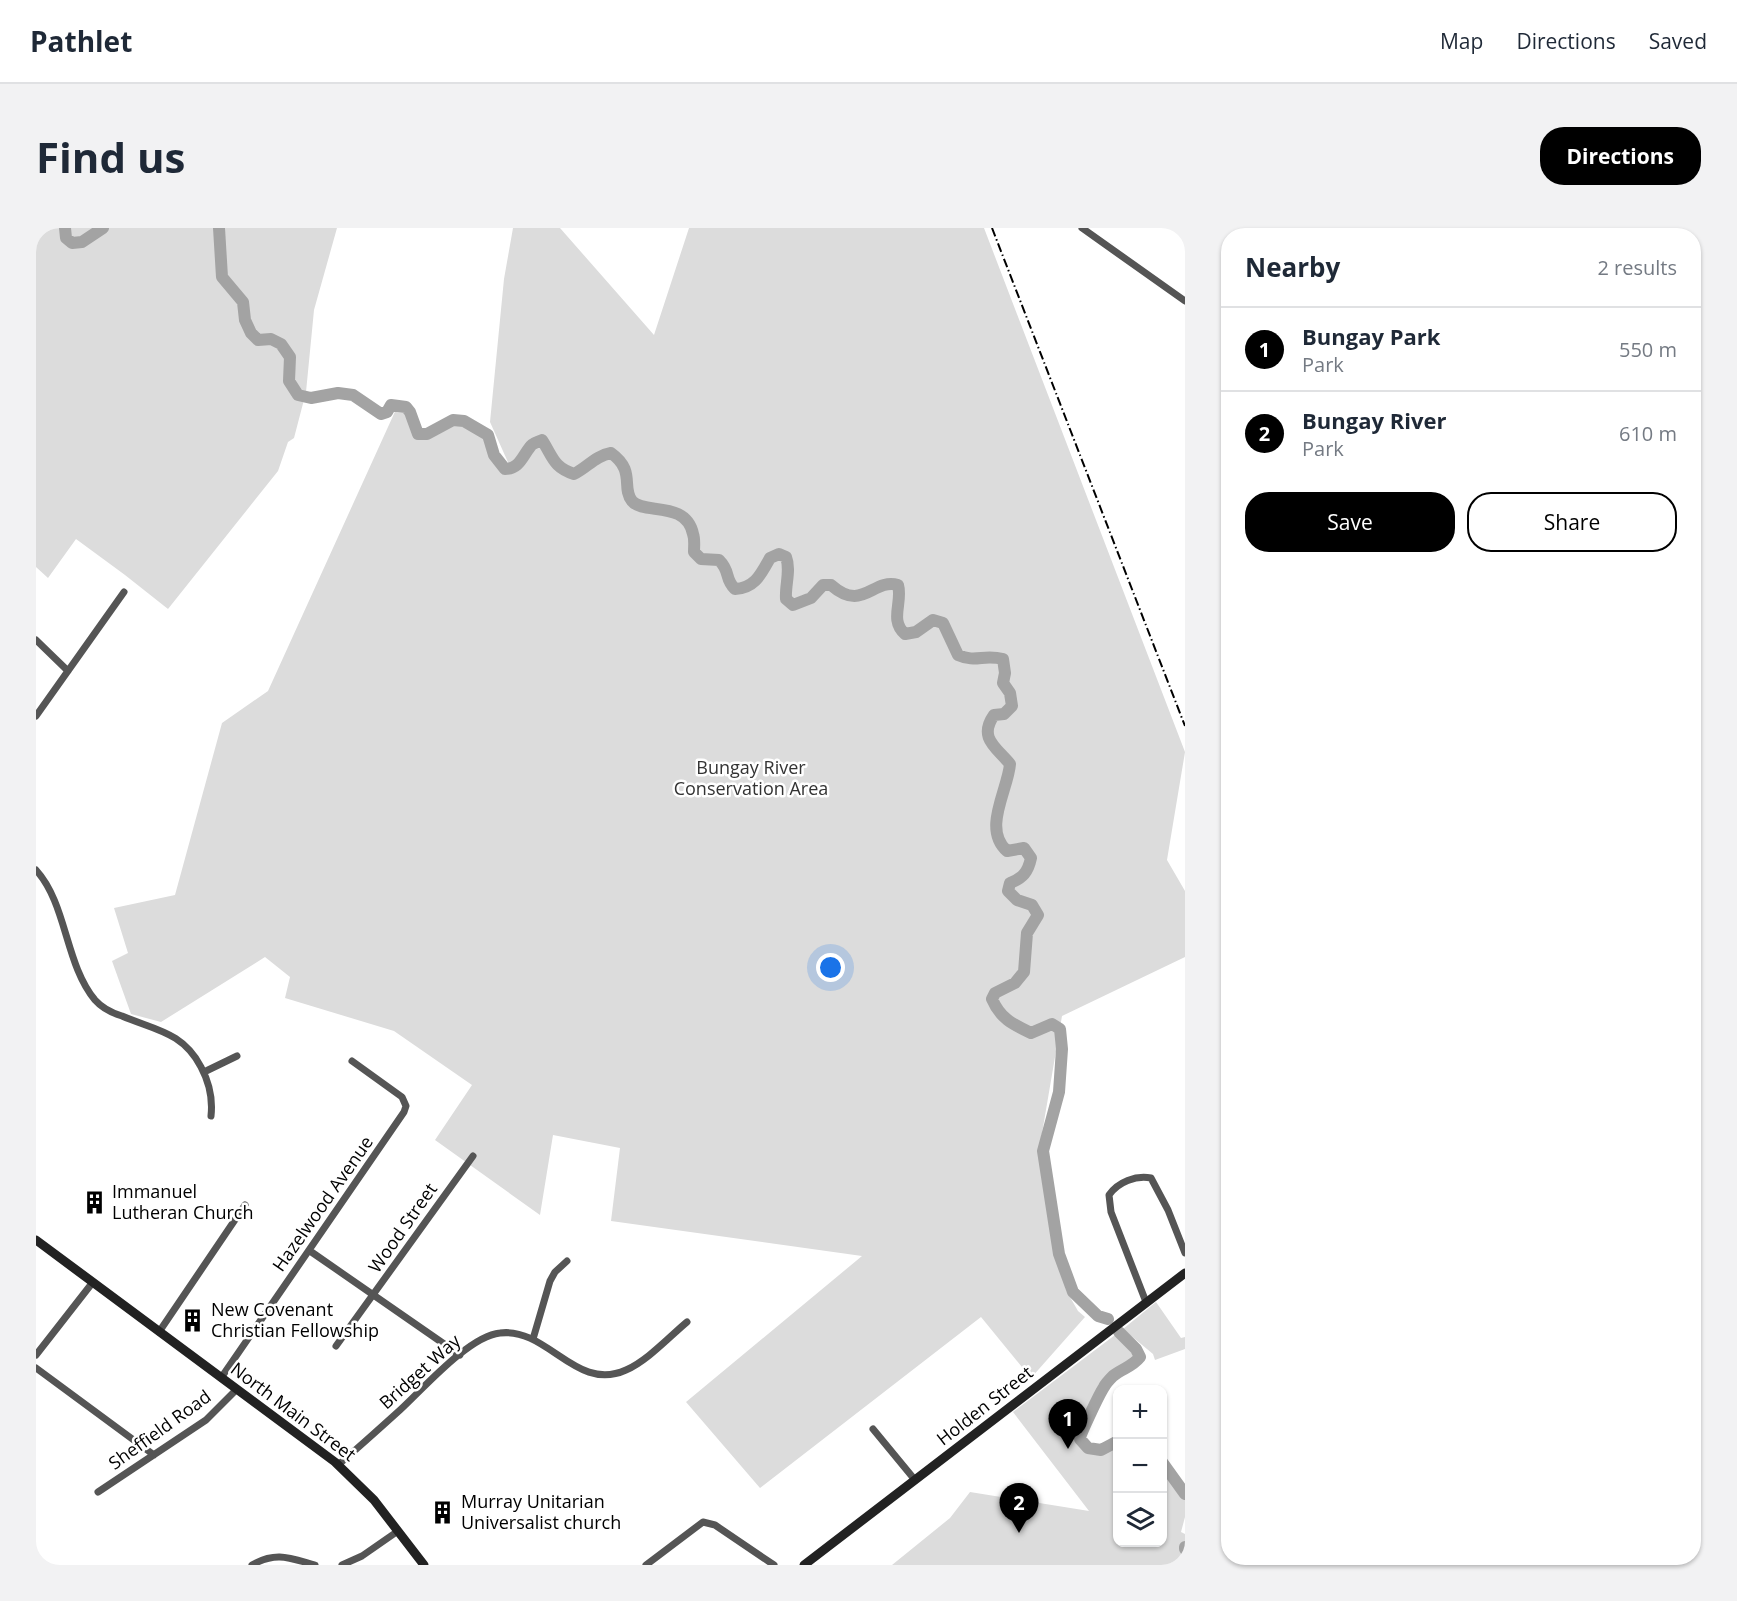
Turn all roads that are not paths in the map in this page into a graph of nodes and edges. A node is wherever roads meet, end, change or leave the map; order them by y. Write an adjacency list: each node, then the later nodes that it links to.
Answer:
1 (1082, 228): 2 (street)
2 (1185, 301)
3 (124, 592): 5 (street)
4 (36, 640): 5 (street)
5 (68, 671): 6 (street)
6 (36, 716)
7 (36, 870): 10 (street)
8 (237, 1056): 10 (street)
9 (352, 1061): 15 (street, Hazelwood Avenue)
10 (204, 1072): 11 (street)
11 (211, 1116)
12 (472, 1156): 20 (street, Wood Street)
13 (245, 1205): 23 (street)
14 (36, 1240): 19 (main road, North Main Street)
15 (310, 1251): 20 (street); 29 (street, Hazelwood Avenue)
16 (1185, 1253): 21 (street)
17 (567, 1261): 24 (street)
18 (1185, 1273): 21 (main road, Holden Street)
19 (93, 1282): 23 (main road, North Main Street); 26 (street)
20 (374, 1295): 25 (street, Wood Street); 27 (street)
21 (1146, 1302): 34 (main road, Holden Street)
22 (687, 1322): 24 (street, Bridget Way)
23 (159, 1332): 29 (main road, North Main Street)
24 (532, 1339): 27 (street, Bridget Way)
25 (336, 1346)
26 (36, 1355)
27 (460, 1355): 33 (street, Bridget Way)
28 (36, 1368): 32 (street)
29 (221, 1378): 30 (main road, North Main Street)
30 (237, 1389): 32 (street, Sheffield Road); 33 (main road, North Main Street)
31 (873, 1429): 34 (street)
32 (154, 1455): 35 (street, Sheffield Road)
33 (338, 1465): 36 (main road, North Main Street)
34 (915, 1480): 43 (main road, Holden Street)
35 (98, 1492)
36 (398, 1531): 39 (street); 40 (main road, North Main Street)
37 (252, 1565): 38 (street)
38 (315, 1565)
39 (342, 1565)
40 (424, 1565)
41 (646, 1565): 42 (street)
42 (774, 1565)
43 (804, 1565)

